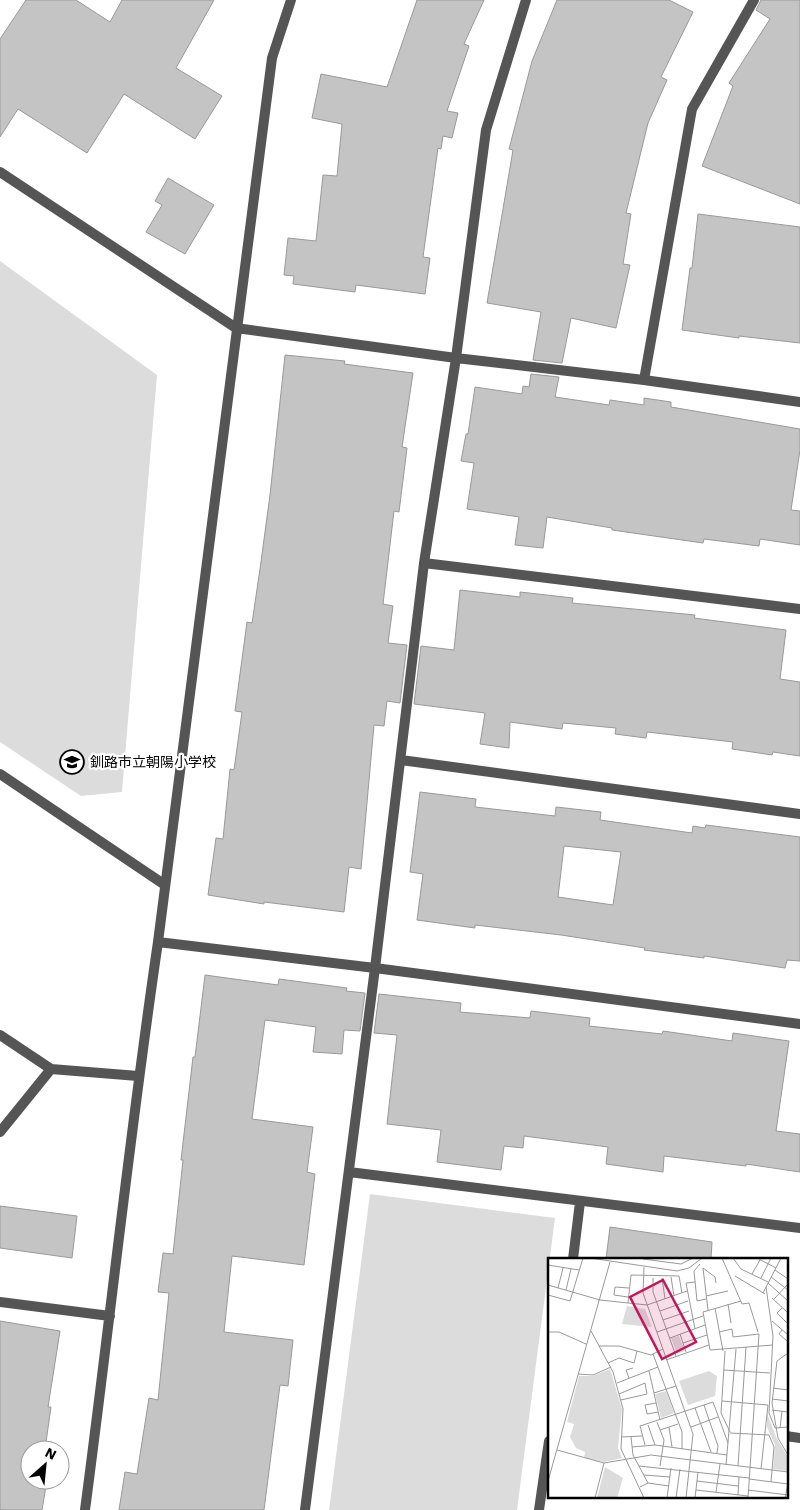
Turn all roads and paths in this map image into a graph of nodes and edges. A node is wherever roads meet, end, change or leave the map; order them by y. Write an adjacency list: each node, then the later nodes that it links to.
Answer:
1 (291, 0): 5 (street)
2 (526, 0): 6 (street)
3 (754, 0): 7 (street)
4 (0, 172): 5 (street)
5 (236, 328): 6 (street); 14 (street)
6 (456, 358): 7 (street); 9 (street)
7 (644, 380): 8 (street)
8 (800, 402)
9 (424, 563): 10 (street); 11 (street)
10 (800, 609)
11 (401, 760): 13 (street); 16 (street)
12 (0, 774): 14 (street)
13 (800, 814)
14 (165, 886): 15 (street)
15 (158, 942): 16 (street); 20 (street)
16 (375, 968): 17 (street); 22 (street)
17 (800, 1024)
18 (0, 1035): 19 (street)
19 (51, 1069): 20 (street); 21 (street)
20 (138, 1076): 27 (street)
21 (0, 1132)
22 (349, 1172): 23 (street); 30 (street)
23 (580, 1202): 24 (street); 25 (street)
24 (800, 1228)
25 (573, 1258)
26 (0, 1302): 27 (street)
27 (110, 1316): 29 (street)
28 (548, 1447): 31 (street)
29 (85, 1510)
30 (305, 1510)
31 (539, 1510)

